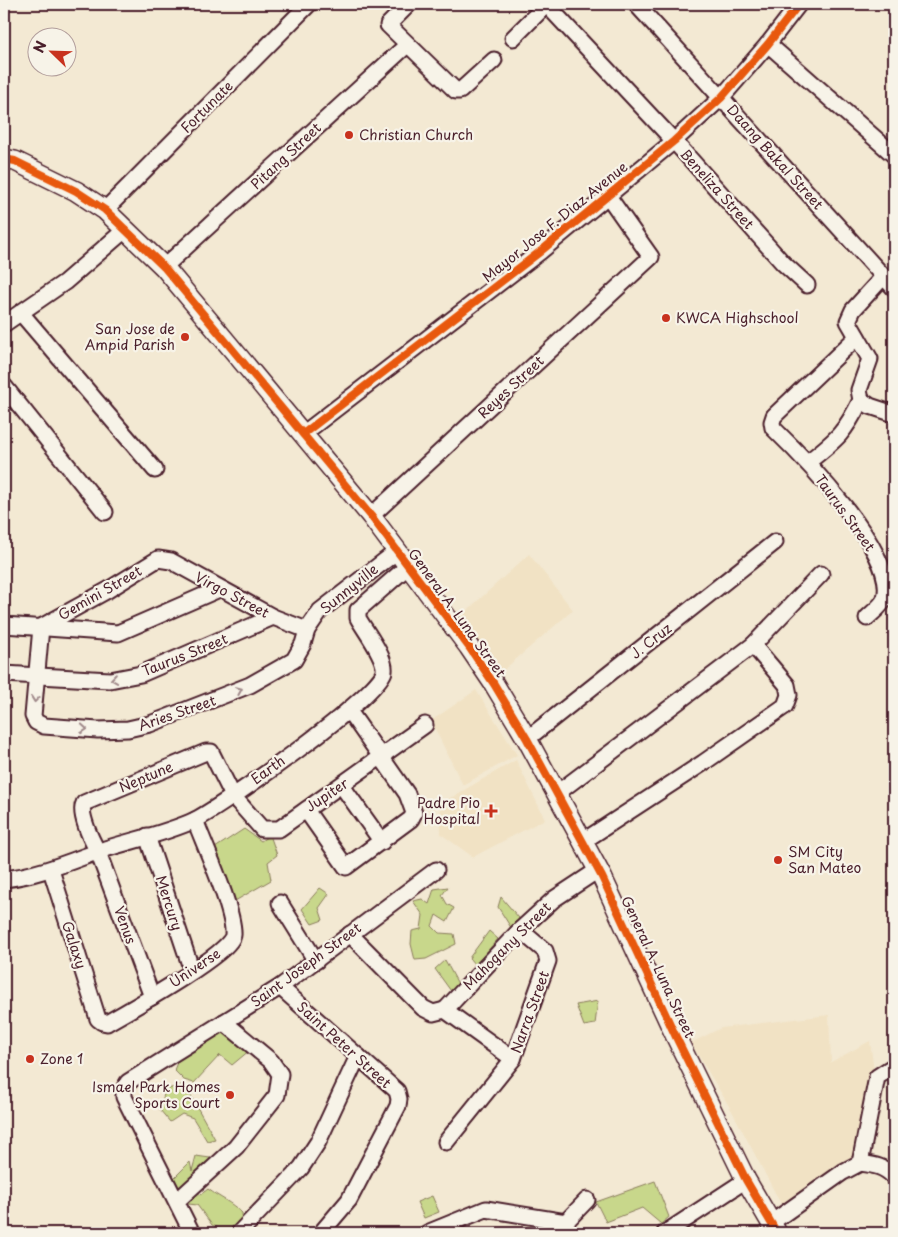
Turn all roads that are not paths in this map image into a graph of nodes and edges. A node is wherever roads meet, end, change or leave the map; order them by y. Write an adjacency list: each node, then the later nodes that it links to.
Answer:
1 (309, 4): 15 (street, Fortunate)
2 (409, 4): 7 (street)
3 (546, 4): 6 (street); 11 (street, Beneliza Street)
4 (636, 4): 10 (street, Daang Bakal Street)
5 (799, 4): 8 (street, Mayor Jose F. Diaz Avenue)
6 (514, 38)
7 (407, 44): 9 (street); 17 (street, Pitang Street)
8 (768, 44): 10 (street, Mayor Jose F. Diaz Avenue); 12 (street)
9 (494, 60)
10 (721, 98): 11 (street, Mayor Jose F. Diaz Avenue); 18 (street, Daang Bakal Street)
11 (674, 141): 14 (street, Mayor Jose F. Diaz Avenue); 19 (street, Beneliza Street)
12 (894, 155)
13 (8, 157): 15 (main road, General A. Luna Street)
14 (608, 196): 27 (street, Mayor Jose F. Diaz Avenue); 31 (street, Reyes Street)
15 (105, 210): 16 (main road, General A. Luna Street)
16 (126, 229): 17 (main road, General A. Luna Street); 21 (street)
17 (164, 267): 27 (main road, General A. Luna Street)
18 (884, 277): 20 (street, Daang Bakal Street); 23 (street)
19 (807, 285)
20 (894, 288)
21 (21, 313): 22 (street); 29 (street)
22 (4, 324)
23 (857, 337): 25 (street); 28 (street, Taurus Street)
24 (4, 386): 30 (street)
25 (860, 400): 26 (street); 28 (street)
26 (894, 414)
27 (303, 434): 31 (main road, General A. Luna Street)
28 (808, 462): 39 (street, Taurus Street)
29 (155, 470)
30 (106, 512)
31 (372, 516): 33 (main road, General A. Luna Street)
32 (775, 542): 48 (street, J. Cruz)
33 (396, 552): 35 (main road, General A. Luna Street); 42 (street, Sunnyville)
34 (158, 559): 37 (street, Virgo Street); 41 (street, Gemini Street)
35 (408, 567): 46 (street, Earth); 48 (main road, General A. Luna Street)
36 (821, 574): 43 (street)
37 (219, 589): 38 (street, Virgo Street); 41 (street)
38 (273, 617): 42 (street, Virgo Street); 45 (street, Taurus Street, one-way to 45)
39 (867, 618)
40 (4, 625): 41 (street)
41 (41, 627): 45 (street)
42 (307, 630): 45 (street, Aries Street, one-way to 42)
43 (753, 645): 51 (street); 57 (street)
44 (4, 674): 45 (street, Taurus Street)
45 (37, 675)
46 (349, 711): 49 (street); 52 (street, Earth)
47 (425, 725): 49 (street, Jupiter)
48 (527, 739): 51 (main road, General A. Luna Street)
49 (380, 758): 50 (street, Jupiter); 56 (street)
50 (342, 786): 53 (street, Jupiter); 56 (street)
51 (556, 794): 57 (main road, General A. Luna Street)
52 (233, 796): 53 (street, Jupiter); 54 (street, Earth); 58 (street, Neptune)
53 (306, 810): 56 (street)
54 (195, 820): 55 (street, Earth); 67 (street, Universe)
55 (147, 836): 58 (street, Earth); 67 (street, Mercury)
56 (382, 842)
57 (582, 842): 61 (main road, General A. Luna Street)
58 (98, 852): 59 (street, Earth); 69 (street, Venus)
59 (51, 870): 62 (street, Earth); 71 (street, Galaxy)
60 (436, 870): 65 (street, Saint Joseph Street)
61 (598, 870): 64 (street, Mahogany Street); 79 (main road, General A. Luna Street)
62 (4, 879)
63 (280, 903): 66 (street)
64 (520, 930): 70 (street, Mahogany Street); 74 (street, Narra Street)
65 (350, 934): 66 (street, Saint Joseph Street); 70 (street)
66 (316, 961): 68 (street, Saint Joseph Street)
67 (192, 971): 69 (street, Universe)
68 (280, 987): 72 (street, Saint Joseph Street); 73 (street, Saint Peter Street)
69 (152, 997): 71 (street, Universe)
70 (445, 1010): 74 (street)
71 (98, 1019)
72 (224, 1022): 81 (street); 81 (street, Saint Joseph Street)
73 (358, 1056): 86 (street); 87 (street, Saint Peter Street)
74 (513, 1059): 76 (street, Narra Street)
75 (894, 1066): 77 (street)
76 (446, 1142)
77 (860, 1163): 78 (street); 83 (street)
78 (894, 1177)
79 (746, 1180): 83 (main road, General A. Luna Street); 89 (street)
80 (587, 1200): 82 (street)
81 (177, 1201): 85 (street)
82 (566, 1222): 84 (street); 88 (street)
83 (774, 1228)
84 (433, 1232)
85 (192, 1233)
86 (240, 1233)
87 (321, 1233)
88 (555, 1233)
89 (665, 1233)

